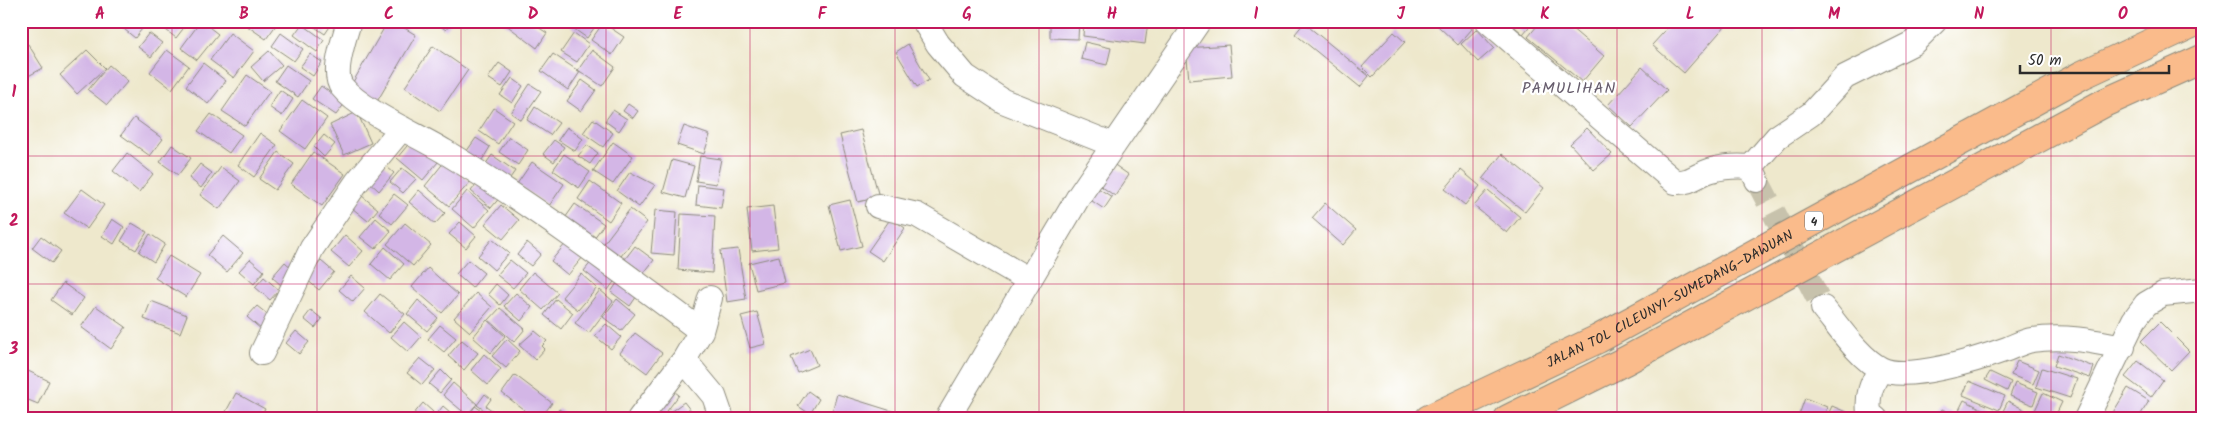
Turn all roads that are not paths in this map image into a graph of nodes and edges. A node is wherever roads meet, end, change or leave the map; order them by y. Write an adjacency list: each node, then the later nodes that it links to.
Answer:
1 (349, 21): 8 (street)
2 (924, 21): 9 (street)
3 (1199, 21): 9 (street)
4 (1488, 21): 5 (street)
5 (1935, 21)
6 (2198, 21): 23 (highway, JALAN TOL CILEUNYI–SUMEDANG–DAWUAN / 4)
7 (2202, 59): 24 (highway)
8 (402, 128): 15 (street); 17 (street)
9 (1114, 145): 11 (street)
10 (878, 206): 11 (street)
11 (1029, 280): 22 (street)
12 (2202, 290): 16 (street)
13 (710, 298): 15 (street)
14 (1823, 308): 19 (street)
15 (701, 331): 18 (street)
16 (2123, 347): 19 (street); 26 (street)
17 (262, 353)
18 (684, 360): 20 (street); 21 (street)
19 (1881, 369): 25 (street)
20 (639, 419)
21 (722, 419)
22 (947, 419)
23 (1429, 419)
24 (1508, 419)
25 (1876, 419)
26 (2086, 419)

